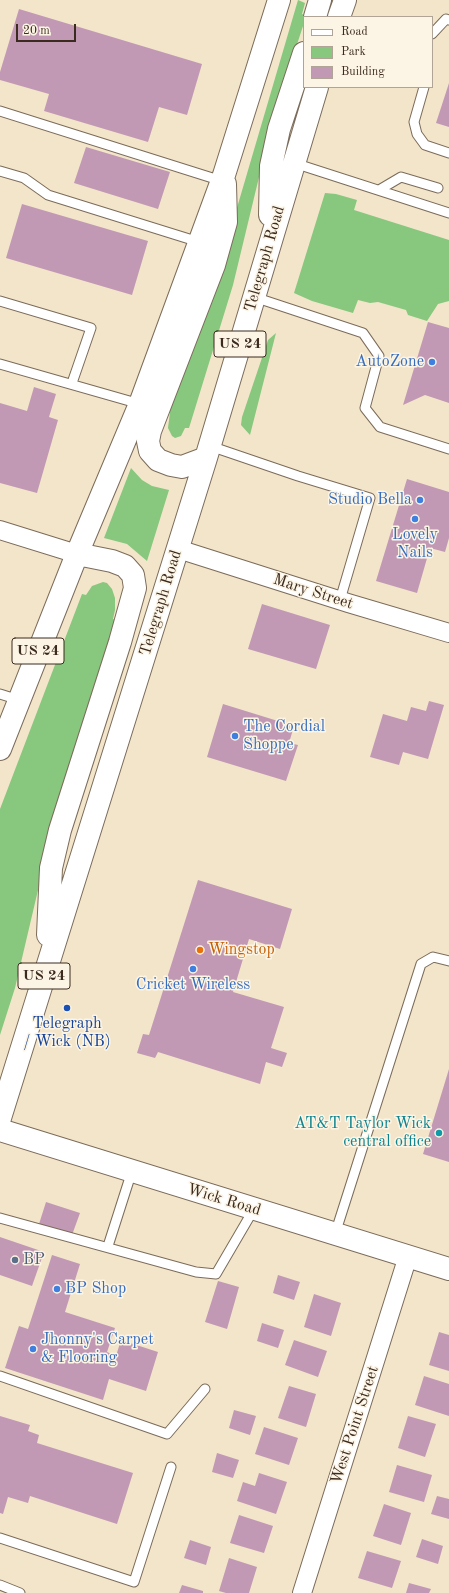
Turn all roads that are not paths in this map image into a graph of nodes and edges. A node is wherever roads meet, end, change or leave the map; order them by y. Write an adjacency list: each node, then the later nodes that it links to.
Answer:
1 (279, 0): 15 (main road, US 24)
2 (320, 0): 4 (main road)
3 (345, 0): 5 (main road)
4 (316, 16)
5 (339, 16)
6 (449, 20): 7 (lane)
7 (433, 33)
8 (303, 56): 20 (main road)
9 (317, 88): 13 (main road, Telegraph Road / US 24)
10 (424, 88): 12 (lane)
11 (0, 111): 15 (lane)
12 (449, 153)
13 (293, 163): 17 (lane); 20 (main road, Telegraph Road / US 24)
14 (0, 171): 19 (lane)
15 (223, 178): 19 (main road, US 24); 27 (main road)
16 (438, 188): 17 (lane)
17 (379, 190): 18 (lane)
18 (449, 213)
19 (199, 242): 25 (main road, US 24)
20 (270, 243): 21 (main road, Telegraph Road / US 24)
21 (254, 297): 26 (lane); 27 (main road, Telegraph Road / US 24)
22 (0, 301): 24 (lane)
23 (0, 364): 24 (lane)
24 (72, 383): 25 (lane)
25 (140, 404): 30 (main road, US 24)
26 (449, 449)
27 (208, 452): 29 (main road, Telegraph Road / US 24); 31 (lane)
28 (0, 530): 30 (street)
29 (178, 549): 31 (street, Mary Street); 36 (main road, Telegraph Road / US 24)
30 (77, 554): 33 (main road, US 24); 36 (main road)
31 (340, 600): 32 (street, Mary Street)
32 (449, 633)
33 (9, 697): 34 (main road, US 24)
34 (0, 749)
35 (449, 961): 42 (lane)
36 (46, 968): 37 (main road, Telegraph Road / US 24)
37 (0, 1118)
38 (0, 1130): 39 (main road, Wick Road)
39 (132, 1171): 40 (main road, Wick Road); 43 (lane)
40 (254, 1209): 42 (main road, Wick Road); 43 (lane)
41 (0, 1218): 43 (lane)
42 (336, 1234): 44 (main road, Wick Road)
43 (108, 1246)
44 (408, 1256): 45 (main road, Wick Road); 52 (street, West Point Street)
45 (449, 1269)
46 (0, 1376): 47 (lane)
47 (204, 1389)
48 (171, 1467): 49 (lane)
49 (0, 1538)
50 (0, 1585): 51 (lane)
51 (20, 1593)
52 (302, 1593)

